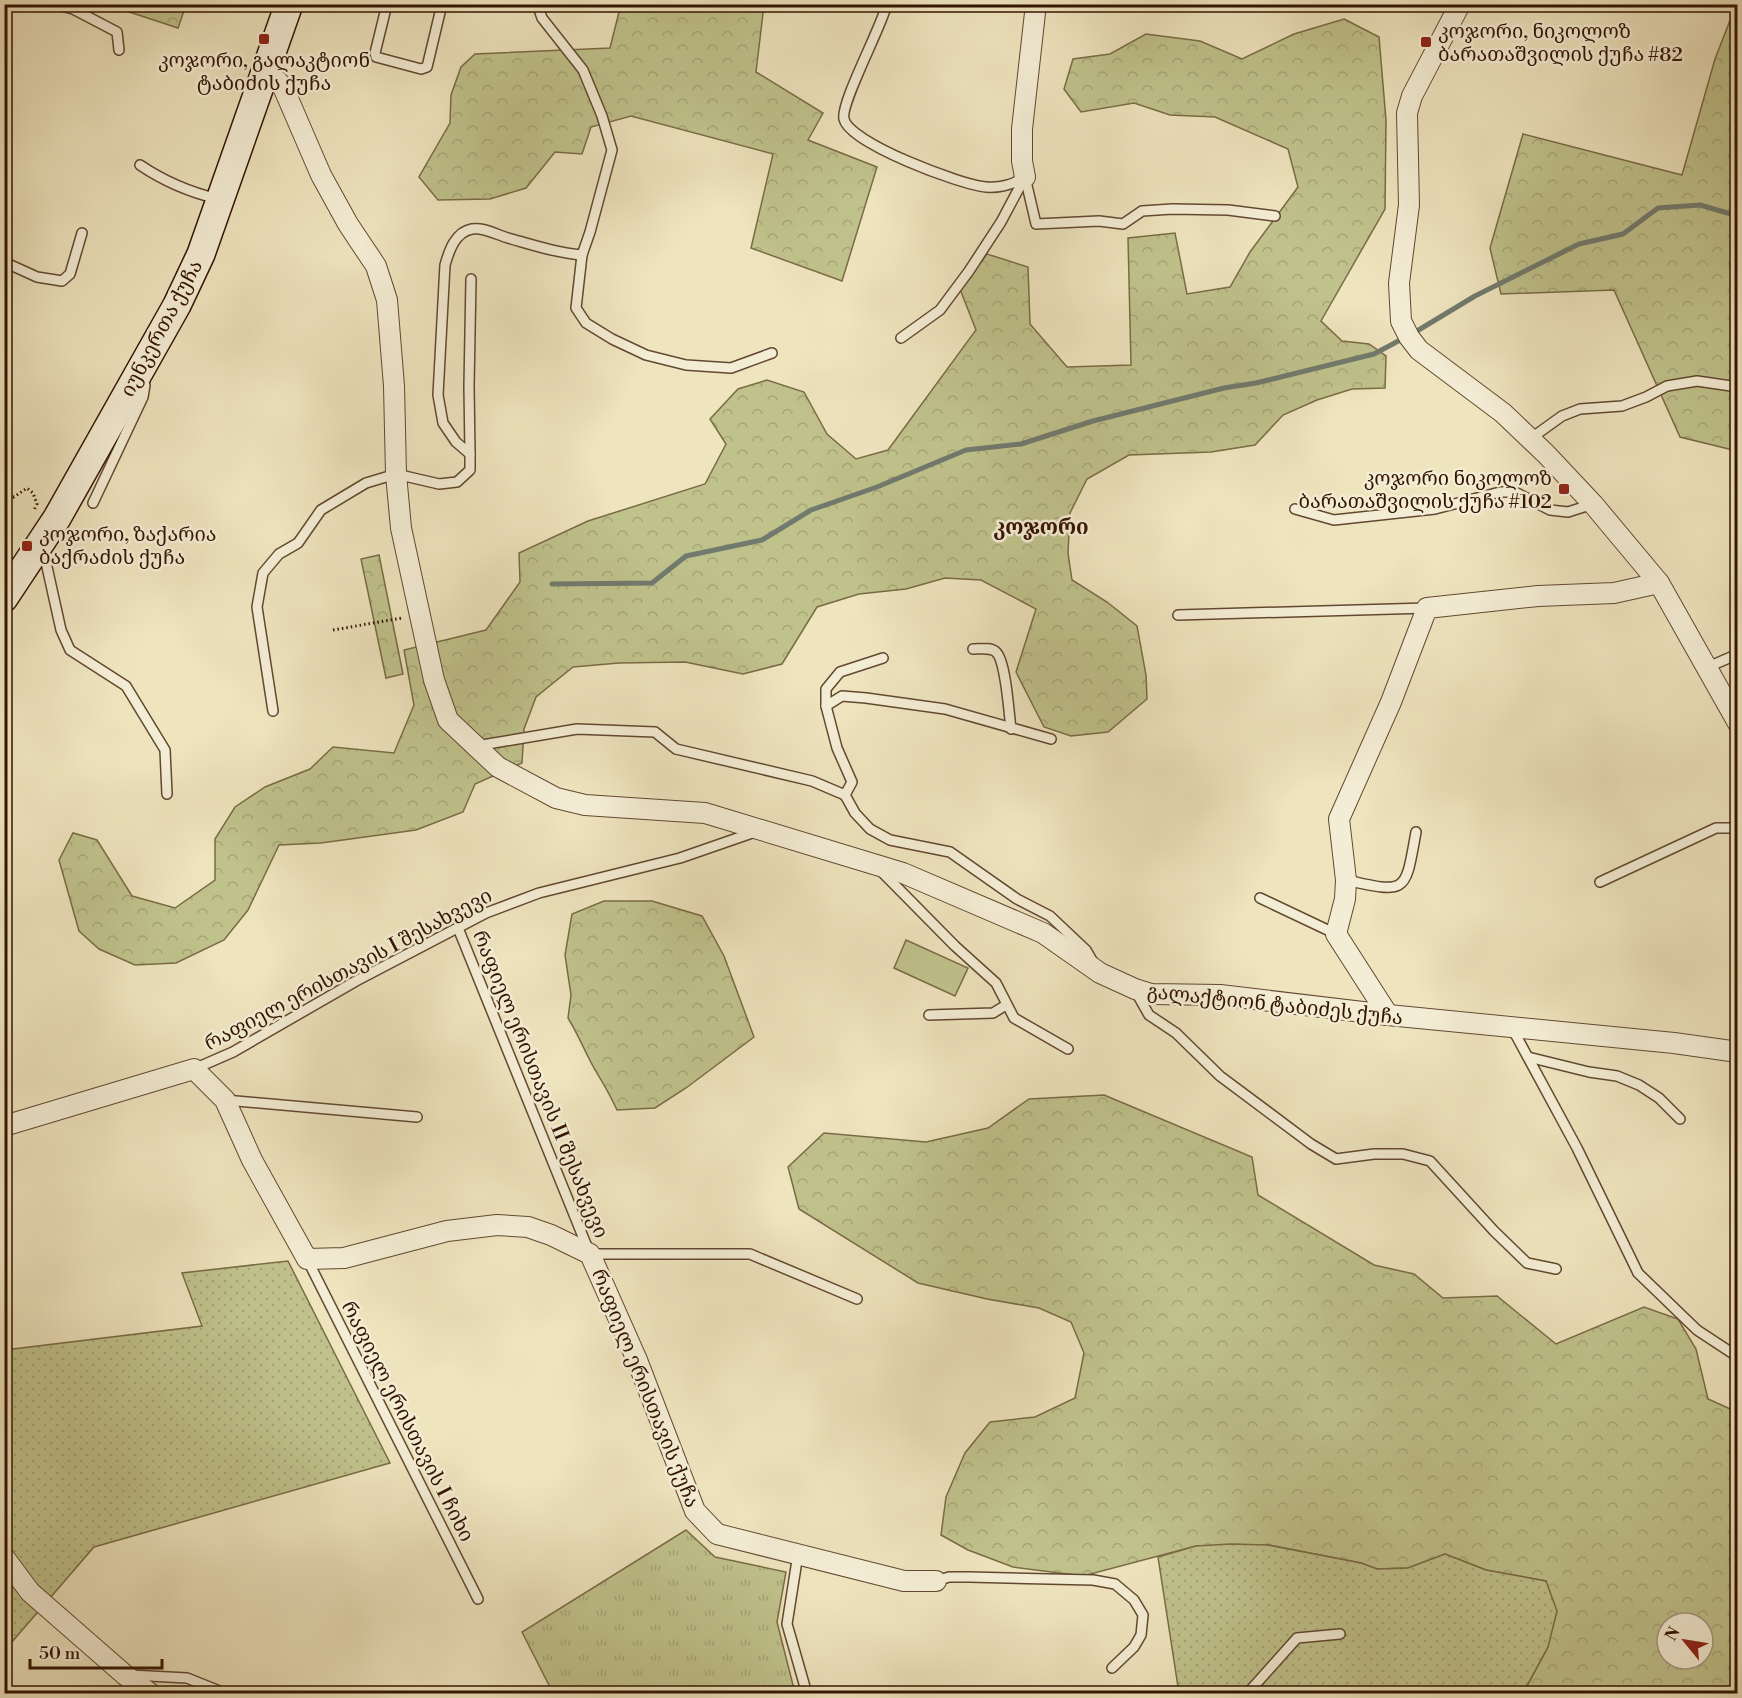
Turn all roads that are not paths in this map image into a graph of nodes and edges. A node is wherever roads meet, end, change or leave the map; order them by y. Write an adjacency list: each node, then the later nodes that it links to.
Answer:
1 (53, 4): 9 (lane)
2 (289, 4): 10 (main road, იუნკერთა ქუჩა)
3 (387, 4): 4 (lane)
4 (442, 4)
5 (537, 4): 16 (lane)
6 (887, 4): 12 (lane)
7 (1036, 4): 12 (street)
8 (1460, 4): 23 (street)
9 (119, 50)
10 (267, 70): 13 (main road, იუნკერთა ქუჩა); 25 (street, გალაქტიონ ტაბიძეს ქუჩა)
11 (140, 165): 13 (lane)
12 (1025, 177): 14 (lane); 19 (lane)
13 (221, 199): 21 (main road, იუნკერთა ქუჩა)
14 (1275, 216)
15 (82, 233): 17 (lane)
16 (582, 255): 20 (lane); 24 (lane)
17 (4, 262)
18 (471, 279): 24 (lane)
19 (901, 338)
20 (772, 353)
21 (136, 378): 26 (lane); 29 (main road, იუნკერთა ქუჩა)
22 (1737, 387): 23 (lane)
23 (1530, 439): 27 (street)
24 (470, 454): 25 (lane)
25 (396, 474): 39 (lane); 43 (street, გალაქტიონ ტაბიძეს ქუჩა)
26 (93, 503)
27 (1593, 504): 28 (lane); 30 (street)
28 (1295, 510)
29 (42, 543): 31 (main road, იუნკერთა ქუჩა); 44 (lane)
30 (1659, 583): 32 (street); 37 (street)
31 (4, 598)
32 (1427, 608): 33 (lane); 50 (street)
33 (1178, 615)
34 (973, 649): 41 (lane)
35 (1737, 654): 37 (lane)
36 (883, 658): 38 (lane)
37 (1708, 666): 40 (street)
38 (826, 706): 41 (lane); 45 (lane)
39 (273, 711)
40 (1737, 723)
41 (1011, 729): 42 (lane)
42 (1051, 739)
43 (474, 746): 45 (lane); 47 (street, გალაქტიონ ტაბიძეს ქუჩა)
44 (167, 794)
45 (845, 795): 55 (lane)
46 (1737, 828): 51 (lane)
47 (760, 830): 49 (street, გალაქტიონ ტაბიძეს ქუჩა); 53 (lane, რაფიელ ერისთავის I შესახვევი)
48 (1416, 832): 50 (lane)
49 (876, 866): 55 (street, გალაქტიონ ტაბიძეს ქუჩა); 57 (lane)
50 (1346, 880): 54 (street)
51 (1600, 882)
52 (1260, 898): 54 (lane)
53 (458, 928): 64 (lane, რაფიელ ერისთავის I შესახვევი); 69 (lane, რაფიელ ერისთავის II შესახვევი)
54 (1336, 934): 59 (street)
55 (1100, 973): 56 (street, გალაქტიონ ტაბიძეს ქუჩა)
56 (1135, 989): 59 (street, გალაქტიონ ტაბიძეს ქუჩა); 71 (lane)
57 (1006, 1005): 58 (lane); 61 (lane)
58 (929, 1015)
59 (1388, 1015): 60 (street, გალაქტიონ ტაბიძეს ქუჩა)
60 (1512, 1028): 62 (street, გალაქტიონ ტაბიძეს ქუჩა); 63 (lane)
61 (1068, 1049)
62 (1737, 1052)
63 (1528, 1057): 67 (lane); 73 (lane)
64 (194, 1069): 65 (street); 68 (street)
65 (225, 1100): 66 (lane); 70 (street)
66 (417, 1117)
67 (1680, 1119)
68 (4, 1126)
69 (590, 1254): 70 (street, რაფიელ ერისთავის ქუჩა); 72 (lane); 74 (street, რაფიელ ერისთავის ქუჩა)
70 (307, 1259): 77 (lane, რაფიელ ერისთავის I ჩიხი)
71 (1556, 1269)
72 (858, 1299)
73 (1737, 1357)
74 (798, 1554): 76 (street, რაფიელ ერისთავის ქუჩა); 83 (lane)
75 (4, 1557): 80 (street)
76 (936, 1581): 79 (lane)
77 (478, 1599)
78 (1340, 1635): 84 (lane)
79 (1112, 1668)
80 (125, 1675): 81 (street); 82 (lane)
81 (151, 1694)
82 (227, 1694)
83 (807, 1694)
84 (1247, 1694)

